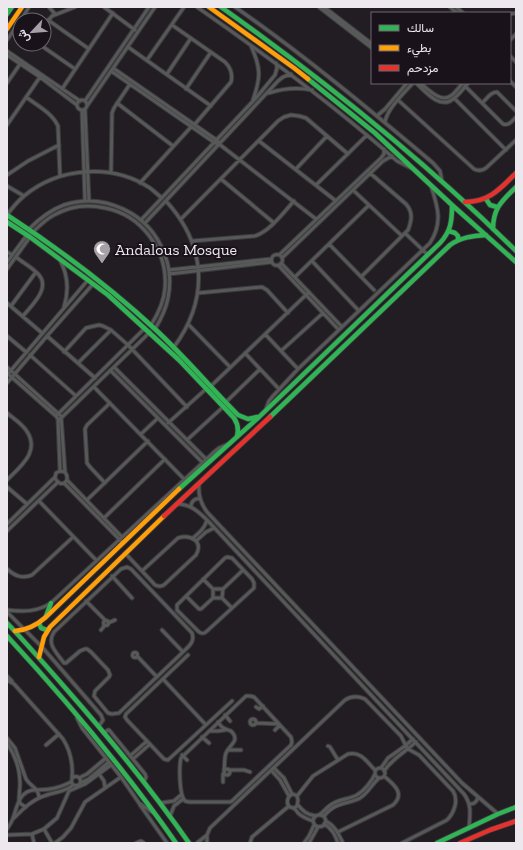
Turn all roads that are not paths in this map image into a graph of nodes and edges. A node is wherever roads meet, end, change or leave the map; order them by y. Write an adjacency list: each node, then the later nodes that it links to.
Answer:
1 (12, 7): 16 (street)
2 (22, 7): 21 (street)
3 (49, 7): 17 (street)
4 (76, 7): 17 (street)
5 (104, 7): 15 (street)
6 (149, 7): 22 (street)
7 (155, 7): 24 (street)
8 (184, 7): 19 (street)
9 (197, 7): 23 (street)
10 (209, 7): 20 (street)
11 (221, 7): 101 (street)
12 (235, 7): 71 (street)
13 (319, 7): 14 (street)
14 (325, 9): 26 (street); 29 (street)
15 (113, 13): 22 (street); 30 (street)
16 (7, 14)
17 (54, 14)
18 (52, 23): 30 (street)
19 (172, 25): 25 (street); 35 (street)
20 (235, 25): 23 (street); 92 (street)
21 (7, 29)
22 (134, 29): 24 (street); 59 (street)
23 (232, 31): 27 (street)
24 (138, 32): 28 (street)
25 (191, 38): 33 (street); 40 (street)
26 (371, 43)
27 (250, 44): 36 (street); 60 (street)
28 (128, 47): 35 (street); 39 (street)
29 (371, 47)
30 (89, 49): 38 (street)
31 (7, 51): 51 (street)
32 (51, 52): 38 (street)
33 (211, 52): 52 (street); 66 (street)
34 (7, 55): 37 (street)
35 (147, 60): 40 (street)
36 (276, 63): 41 (street); 60 (street)
37 (20, 64): 42 (street); 43 (street)
38 (75, 69): 51 (street)
39 (112, 69): 44 (street); 50 (street); 65 (street)
40 (167, 74): 52 (street)
41 (291, 74): 53 (street); 54 (street)
42 (40, 77): 55 (street); 64 (street)
43 (7, 83)
44 (130, 84): 50 (street); 61 (street)
45 (406, 84): 63 (street)
46 (411, 84): 57 (street)
47 (417, 84): 56 (street)
48 (421, 84): 49 (street)
49 (464, 85): 56 (street); 62 (street)
50 (137, 87): 74 (street); 76 (street)
51 (62, 89): 58 (street)
52 (186, 89): 66 (street)
53 (313, 90): 54 (street); 77 (street)
54 (267, 94): 83 (street)
55 (26, 97): 75 (street); 84 (street)
56 (454, 98): 87 (street)
57 (398, 100): 63 (street); 87 (street)
58 (80, 101): 59 (street); 64 (street)
59 (85, 101): 65 (street)
60 (252, 102): 79 (street)
61 (117, 103): 85 (street); 94 (street)
62 (482, 103): 69 (street); 72 (street)
63 (393, 104): 68 (street); 70 (street)
64 (77, 106): 67 (street)
65 (87, 106): 67 (street)
66 (211, 106): 74 (street)
67 (83, 110): 93 (street)
68 (384, 111): 70 (street); 71 (street)
69 (516, 111)
70 (387, 114): 73 (street)
71 (376, 116): 73 (street)
72 (516, 117)
73 (385, 122): 101 (street)
74 (195, 124): 79 (street)
75 (7, 125)
76 (191, 127): 82 (street); 85 (street)
77 (367, 135): 86 (street); 88 (street)
78 (327, 136): 81 (street); 88 (street); 91 (street)
79 (217, 139): 82 (street); 83 (street)
80 (516, 140): 87 (street)
81 (259, 141): 90 (street); 91 (street)
82 (214, 142): 83 (street); 108 (street)
83 (220, 144): 90 (street); 111 (street)
84 (59, 145): 97 (street); 98 (street)
85 (174, 146): 100 (street)
86 (384, 149): 89 (street); 113 (street)
87 (506, 150)
88 (348, 154): 102 (street)
89 (392, 156): 92 (street); 95 (street)
90 (239, 161): 99 (street); 112 (street)
91 (296, 169): 102 (street)
92 (414, 169): 103 (street)
93 (86, 171): 94 (street); 98 (street); 110 (street)
94 (110, 173): 100 (street)
95 (370, 173): 106 (street); 132 (street)
96 (516, 173): 109 (street)
97 (7, 175)
98 (60, 176): 107 (street)
99 (221, 179): 122 (street); 127 (street)
100 (140, 182): 108 (street)
101 (442, 182): 114 (street)
102 (316, 185): 113 (street)
103 (430, 185): 116 (street); 139 (street)
104 (7, 186): 107 (street)
105 (516, 187): 117 (street)
106 (353, 190): 113 (street); 115 (street)
107 (24, 196): 119 (street)
108 (162, 198): 124 (street)
109 (486, 199): 114 (street); 117 (street)
110 (87, 201): 124 (street); 130 (street)
111 (166, 201): 122 (street); 126 (street)
112 (294, 201): 123 (street); 127 (street)
113 (337, 202): 123 (street); 144 (street)
114 (465, 202): 118 (street)
115 (369, 205): 132 (street); 137 (street)
116 (452, 205): 121 (street); 131 (street)
117 (497, 207): 129 (street)
118 (474, 210): 120 (street); 121 (street)
119 (7, 215): 130 (street)
120 (481, 217): 128 (street); 129 (street)
121 (466, 218): 128 (street)
122 (181, 219): 136 (street)
123 (316, 219): 141 (street)
124 (141, 220): 126 (street)
125 (7, 222): 134 (street)
126 (145, 223): 154 (street)
127 (274, 223): 136 (street)
128 (474, 225): 133 (street)
129 (493, 229): 138 (street)
130 (31, 230): 175 (street); 175 (street)
131 (449, 231): 135 (street); 142 (street)
132 (403, 234): 139 (street); 159 (street)
133 (486, 235): 135 (street); 150 (street)
134 (28, 236): 143 (street); 145 (street)
135 (458, 240): 192 (street)
136 (192, 241): 152 (street)
137 (330, 244): 147 (street); 159 (street)
138 (515, 249)
139 (424, 250): 142 (street); 170 (street)
140 (7, 252): 143 (street)
141 (279, 255): 144 (street); 146 (street)
142 (428, 255): 188 (street)
143 (14, 256): 148 (street); 153 (street); 156 (street)
144 (282, 258): 149 (street)
145 (59, 259): 160 (street); 169 (street)
146 (271, 260): 151 (street); 152 (street); 155 (street)
147 (312, 261): 158 (street); 170 (street)
148 (7, 262)
149 (281, 262): 151 (street); 158 (street)
150 (516, 262)
151 (278, 265): 166 (street)
152 (198, 266): 154 (street); 155 (street)
153 (7, 269)
154 (169, 270): 157 (street)
155 (198, 271): 157 (street); 165 (street)
156 (36, 272): 168 (street); 173 (street)
157 (169, 274): 175 (street)
158 (295, 277): 166 (street)
159 (361, 277): 164 (street)
160 (88, 280): 161 (street); 162 (street)
161 (93, 284): 163 (street); 176 (street)
162 (83, 286): 163 (street); 169 (street)
163 (88, 290): 183 (street)
164 (374, 290)
165 (198, 292): 171 (street); 174 (street)
166 (308, 294): 171 (street); 172 (street); 177 (street)
167 (7, 303): 168 (street)
168 (11, 306): 173 (street)
169 (64, 308): 180 (street)
170 (359, 311): 177 (street)
171 (288, 312): 181 (street)
172 (323, 313): 177 (street); 191 (street)
173 (23, 316): 180 (street)
174 (188, 324): 187 (street); 200 (street)
175 (153, 327): 184 (street)
176 (145, 328): 179 (street); 186 (street)
177 (340, 329): 202 (street)
178 (111, 330): 186 (street); 194 (street); 197 (street)
179 (150, 332): 185 (street); 189 (street)
180 (42, 333): 193 (street)
181 (265, 334): 191 (street); 195 (street)
182 (7, 336): 193 (street)
183 (47, 336): 194 (street); 196 (street)
184 (167, 340): 185 (street); 187 (street)
185 (163, 344): 190 (street)
186 (128, 345): 189 (street); 208 (street)
187 (173, 346): 190 (street); 211 (street)
188 (332, 346): 192 (street); 217 (street)
189 (132, 350): 199 (street); 216 (street)
190 (168, 350): 211 (street)
191 (281, 351): 202 (street)
192 (338, 351): 246 (street)
193 (26, 352): 203 (street)
194 (64, 352): 197 (street)
195 (245, 353): 200 (street); 201 (street)
196 (30, 355): 206 (street); 213 (street)
197 (78, 363): 208 (street)
198 (7, 367): 203 (street)
199 (114, 367): 204 (street); 227 (street)
200 (230, 367): 211 (street)
201 (260, 369): 212 (street); 215 (street)
202 (298, 369): 212 (street)
203 (11, 370): 205 (street); 206 (street)
204 (111, 371): 210 (street); 224 (street)
205 (7, 374): 207 (street)
206 (15, 374): 207 (street); 219 (street)
207 (12, 378): 209 (street); 221 (street)
208 (95, 378): 213 (street)
209 (7, 383)
210 (94, 387): 214 (street); 222 (street)
211 (208, 387): 215 (street); 216 (street)
212 (279, 389): 217 (street)
213 (76, 396): 219 (street)
214 (110, 402): 229 (street); 245 (street)
215 (224, 404): 220 (street); 225 (street); 231 (street)
216 (187, 406): 227 (street)
217 (266, 410): 223 (street)
218 (7, 413): 240 (street)
219 (59, 413): 221 (street); 222 (street)
220 (238, 415): 223 (street); 225 (street)
221 (56, 416): 226 (street)
222 (62, 417): 226 (street); 238 (street)
223 (259, 417): 230 (street)
224 (158, 418): 228 (street); 229 (street)
225 (235, 419): 230 (street)
226 (58, 421): 237 (street)
227 (169, 423): 228 (street); 231 (street)
228 (166, 426): 236 (street)
229 (141, 434): 232 (street)
230 (236, 437): 233 (street)
231 (187, 440): 235 (street)
232 (148, 441): 234 (street); 245 (street)
233 (230, 443): 235 (street); 242 (street)
234 (165, 459): 242 (street); 255 (street)
235 (206, 459): 236 (street)
236 (202, 462): 242 (street)
237 (60, 471): 238 (street); 239 (street)
238 (65, 472): 241 (street)
239 (55, 477): 243 (street); 252 (street)
240 (7, 480)
241 (67, 480): 244 (street); 250 (street)
242 (186, 481): 248 (street); 261 (street)
243 (58, 482): 244 (street); 251 (street)
244 (64, 483): 261 (street)
245 (105, 483): 250 (street)
246 (199, 484): 249 (street); 253 (street)
247 (7, 487): 252 (street)
248 (172, 497): 253 (street); 264 (street)
249 (200, 499): 254 (street); 371 (street)
250 (87, 500): 255 (street)
251 (39, 501): 259 (street); 260 (street)
252 (27, 504): 257 (street)
253 (177, 504): 254 (street); 265 (street)
254 (191, 507): 256 (street)
255 (104, 518): 261 (street)
256 (207, 520): 258 (street); 262 (street)
257 (7, 524)
258 (214, 528): 263 (street); 267 (street)
259 (7, 531)
260 (73, 537): 266 (street); 268 (street)
261 (120, 538): 264 (street); 266 (street)
262 (193, 538): 263 (street); 270 (street)
263 (196, 541): 270 (street)
264 (123, 544): 284 (street)
265 (126, 553): 270 (street); 275 (street)
266 (96, 560): 281 (street)
267 (248, 565): 269 (street); 329 (street)
268 (7, 568)
269 (243, 570): 272 (street); 274 (street); 282 (street)
270 (142, 571)
271 (112, 576): 277 (street); 280 (street); 296 (street)
272 (203, 579): 273 (street); 276 (street)
273 (213, 589): 274 (street); 278 (street)
274 (223, 589): 279 (street)
275 (81, 595): 280 (street); 290 (street)
276 (186, 596): 278 (street); 282 (street)
277 (132, 598)
278 (213, 598): 279 (street)
279 (222, 598): 282 (street)
280 (86, 601): 288 (street); 301 (street)
281 (50, 603): 283 (street); 284 (street)
282 (232, 608)
283 (7, 611): 289 (street)
284 (46, 616): 287 (street)
285 (114, 620): 288 (street)
286 (7, 623): 293 (street)
287 (39, 623): 289 (street); 290 (street)
288 (107, 624): 291 (street)
289 (26, 630): 293 (street); 295 (street)
290 (47, 630): 295 (street)
291 (101, 630)
292 (162, 630): 296 (street)
293 (15, 631): 299 (street)
294 (7, 636): 307 (street)
295 (42, 647): 299 (street); 319 (street)
296 (183, 652): 301 (street)
297 (188, 655): 302 (street)
298 (137, 656): 301 (street)
299 (39, 657): 305 (street)
300 (7, 676): 304 (street)
301 (158, 677)
302 (163, 679): 318 (street); 330 (street)
303 (7, 680): 304 (street)
304 (14, 684): 326 (street)
305 (74, 697): 307 (street); 309 (street)
306 (232, 700): 318 (street)
307 (67, 704): 311 (street)
308 (263, 706): 310 (street); 312 (street); 313 (street)
309 (83, 707): 311 (street); 319 (street)
310 (256, 707)
311 (76, 714): 341 (street); 383 (street)
312 (270, 714): 316 (street); 317 (street)
313 (225, 715): 314 (street); 315 (street)
314 (230, 721)
315 (218, 722): 321 (street); 324 (street)
316 (267, 724): 317 (street); 322 (street)
317 (280, 724): 320 (street); 323 (street)
318 (206, 725): 333 (street)
319 (99, 726): 340 (street)
320 (284, 729): 325 (street); 363 (street)
321 (226, 730): 324 (street); 337 (street)
322 (251, 730)
323 (275, 730)
324 (208, 731): 327 (street)
325 (282, 733)
326 (59, 734): 334 (street); 346 (street)
327 (202, 737): 332 (street); 339 (street)
328 (7, 738): 359 (street)
329 (414, 740): 336 (street); 377 (street)
330 (147, 741): 333 (street); 340 (street)
331 (7, 743): 360 (street)
332 (209, 743)
333 (150, 744): 340 (street)
334 (46, 745)
335 (328, 746): 343 (street)
336 (407, 748): 345 (street); 347 (street); 350 (street); 418 (street)
337 (228, 750): 338 (street); 349 (street)
338 (241, 750)
339 (182, 756): 342 (street); 370 (street)
340 (129, 759): 376 (street)
341 (105, 760): 344 (street); 356 (street)
342 (187, 760)
343 (338, 760): 352 (street); 369 (street)
344 (109, 764): 353 (street); 357 (street); 364 (street)
345 (381, 768): 350 (street); 352 (street)
346 (73, 769): 356 (street); 361 (street)
347 (272, 769): 367 (street); 402 (street)
348 (229, 770): 349 (street); 349 (street); 351 (street)
349 (224, 771): 362 (street)
350 (384, 771): 354 (street)
351 (250, 772)
352 (375, 772): 358 (street); 385 (street)
353 (99, 774): 365 (street); 396 (street)
354 (384, 776): 358 (street); 398 (street)
355 (249, 777): 363 (street)
356 (78, 778): 361 (street); 364 (street)
357 (121, 778): 365 (street); 375 (street)
358 (379, 778): 388 (street)
359 (26, 779): 360 (street); 366 (street)
360 (20, 781): 373 (street)
361 (72, 782): 364 (street); 366 (street); 372 (street)
362 (223, 782)
363 (254, 782): 374 (street)
364 (80, 783)
365 (105, 788): 405 (street)
366 (36, 789): 372 (street); 373 (street)
367 (290, 795): 369 (street); 379 (street)
368 (202, 796): 374 (street)
369 (297, 796): 378 (street)
370 (182, 797): 374 (street); 376 (street); 386 (street)
371 (478, 797): 377 (street); 384 (street)
372 (39, 798): 380 (street)
373 (20, 800): 380 (street); 389 (street)
374 (202, 802)
375 (139, 803): 383 (street); 408 (street)
376 (160, 804): 386 (street)
377 (470, 804): 397 (street)
378 (298, 805): 381 (street); 387 (street)
379 (289, 806): 381 (street); 413 (street)
380 (26, 807): 389 (street)
381 (294, 808): 390 (street)
382 (516, 808): 384 (street)
383 (155, 814): 409 (street)
384 (498, 814): 397 (street)
385 (320, 815): 387 (street); 388 (street)
386 (170, 816): 410 (street)
387 (316, 816): 390 (street)
388 (324, 816): 391 (street)
389 (13, 820): 395 (street)
390 (313, 821): 394 (street)
391 (326, 821): 393 (street); 398 (street)
392 (516, 821): 420 (street)
393 (324, 824): 394 (street); 416 (street)
394 (316, 826): 414 (street); 415 (street)
395 (8, 828): 399 (street)
396 (44, 829): 400 (street); 404 (street)
397 (468, 829): 419 (street)
398 (338, 832): 417 (street)
399 (13, 834): 400 (street); 401 (street)
400 (32, 834): 403 (street)
401 (7, 835)
402 (207, 835): 411 (street); 412 (street)
403 (34, 843)
404 (52, 843)
405 (55, 843)
406 (136, 843): 407 (street)
407 (144, 843)
408 (167, 843)
409 (176, 843)
410 (189, 843)
411 (197, 843)
412 (207, 843)
413 (250, 843)
414 (304, 843)
415 (309, 843)
416 (338, 843)
417 (343, 843)
418 (402, 843)
419 (438, 843)
420 (460, 843)

